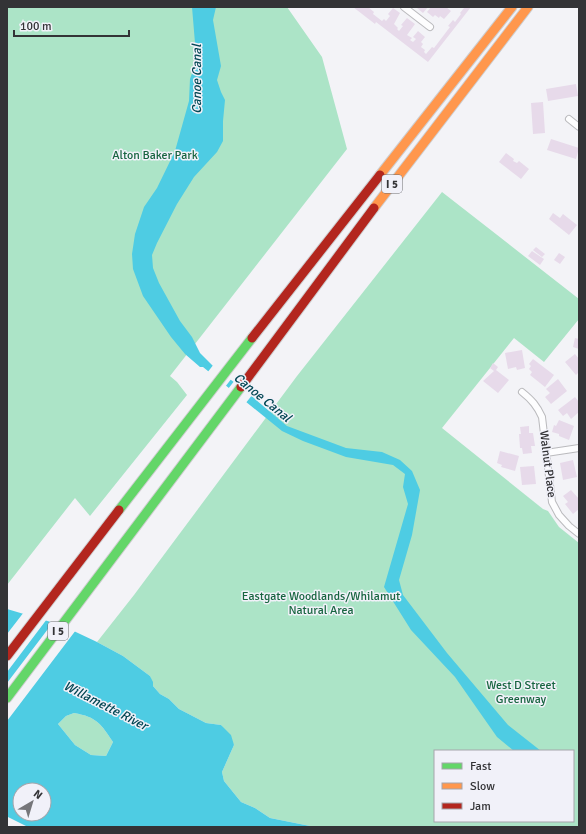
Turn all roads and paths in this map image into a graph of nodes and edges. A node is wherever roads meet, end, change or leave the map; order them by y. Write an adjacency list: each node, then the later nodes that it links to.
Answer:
1 (404, 7): 4 (street)
2 (512, 7): 11 (highway, I 5)
3 (528, 7): 12 (highway, I 5)
4 (430, 28)
5 (569, 119): 6 (street)
6 (579, 128)
7 (522, 392): 9 (street, Walnut Place)
8 (579, 448): 9 (street)
9 (546, 453): 10 (street, Walnut Place)
10 (579, 534)
11 (7, 656)
12 (7, 698)

